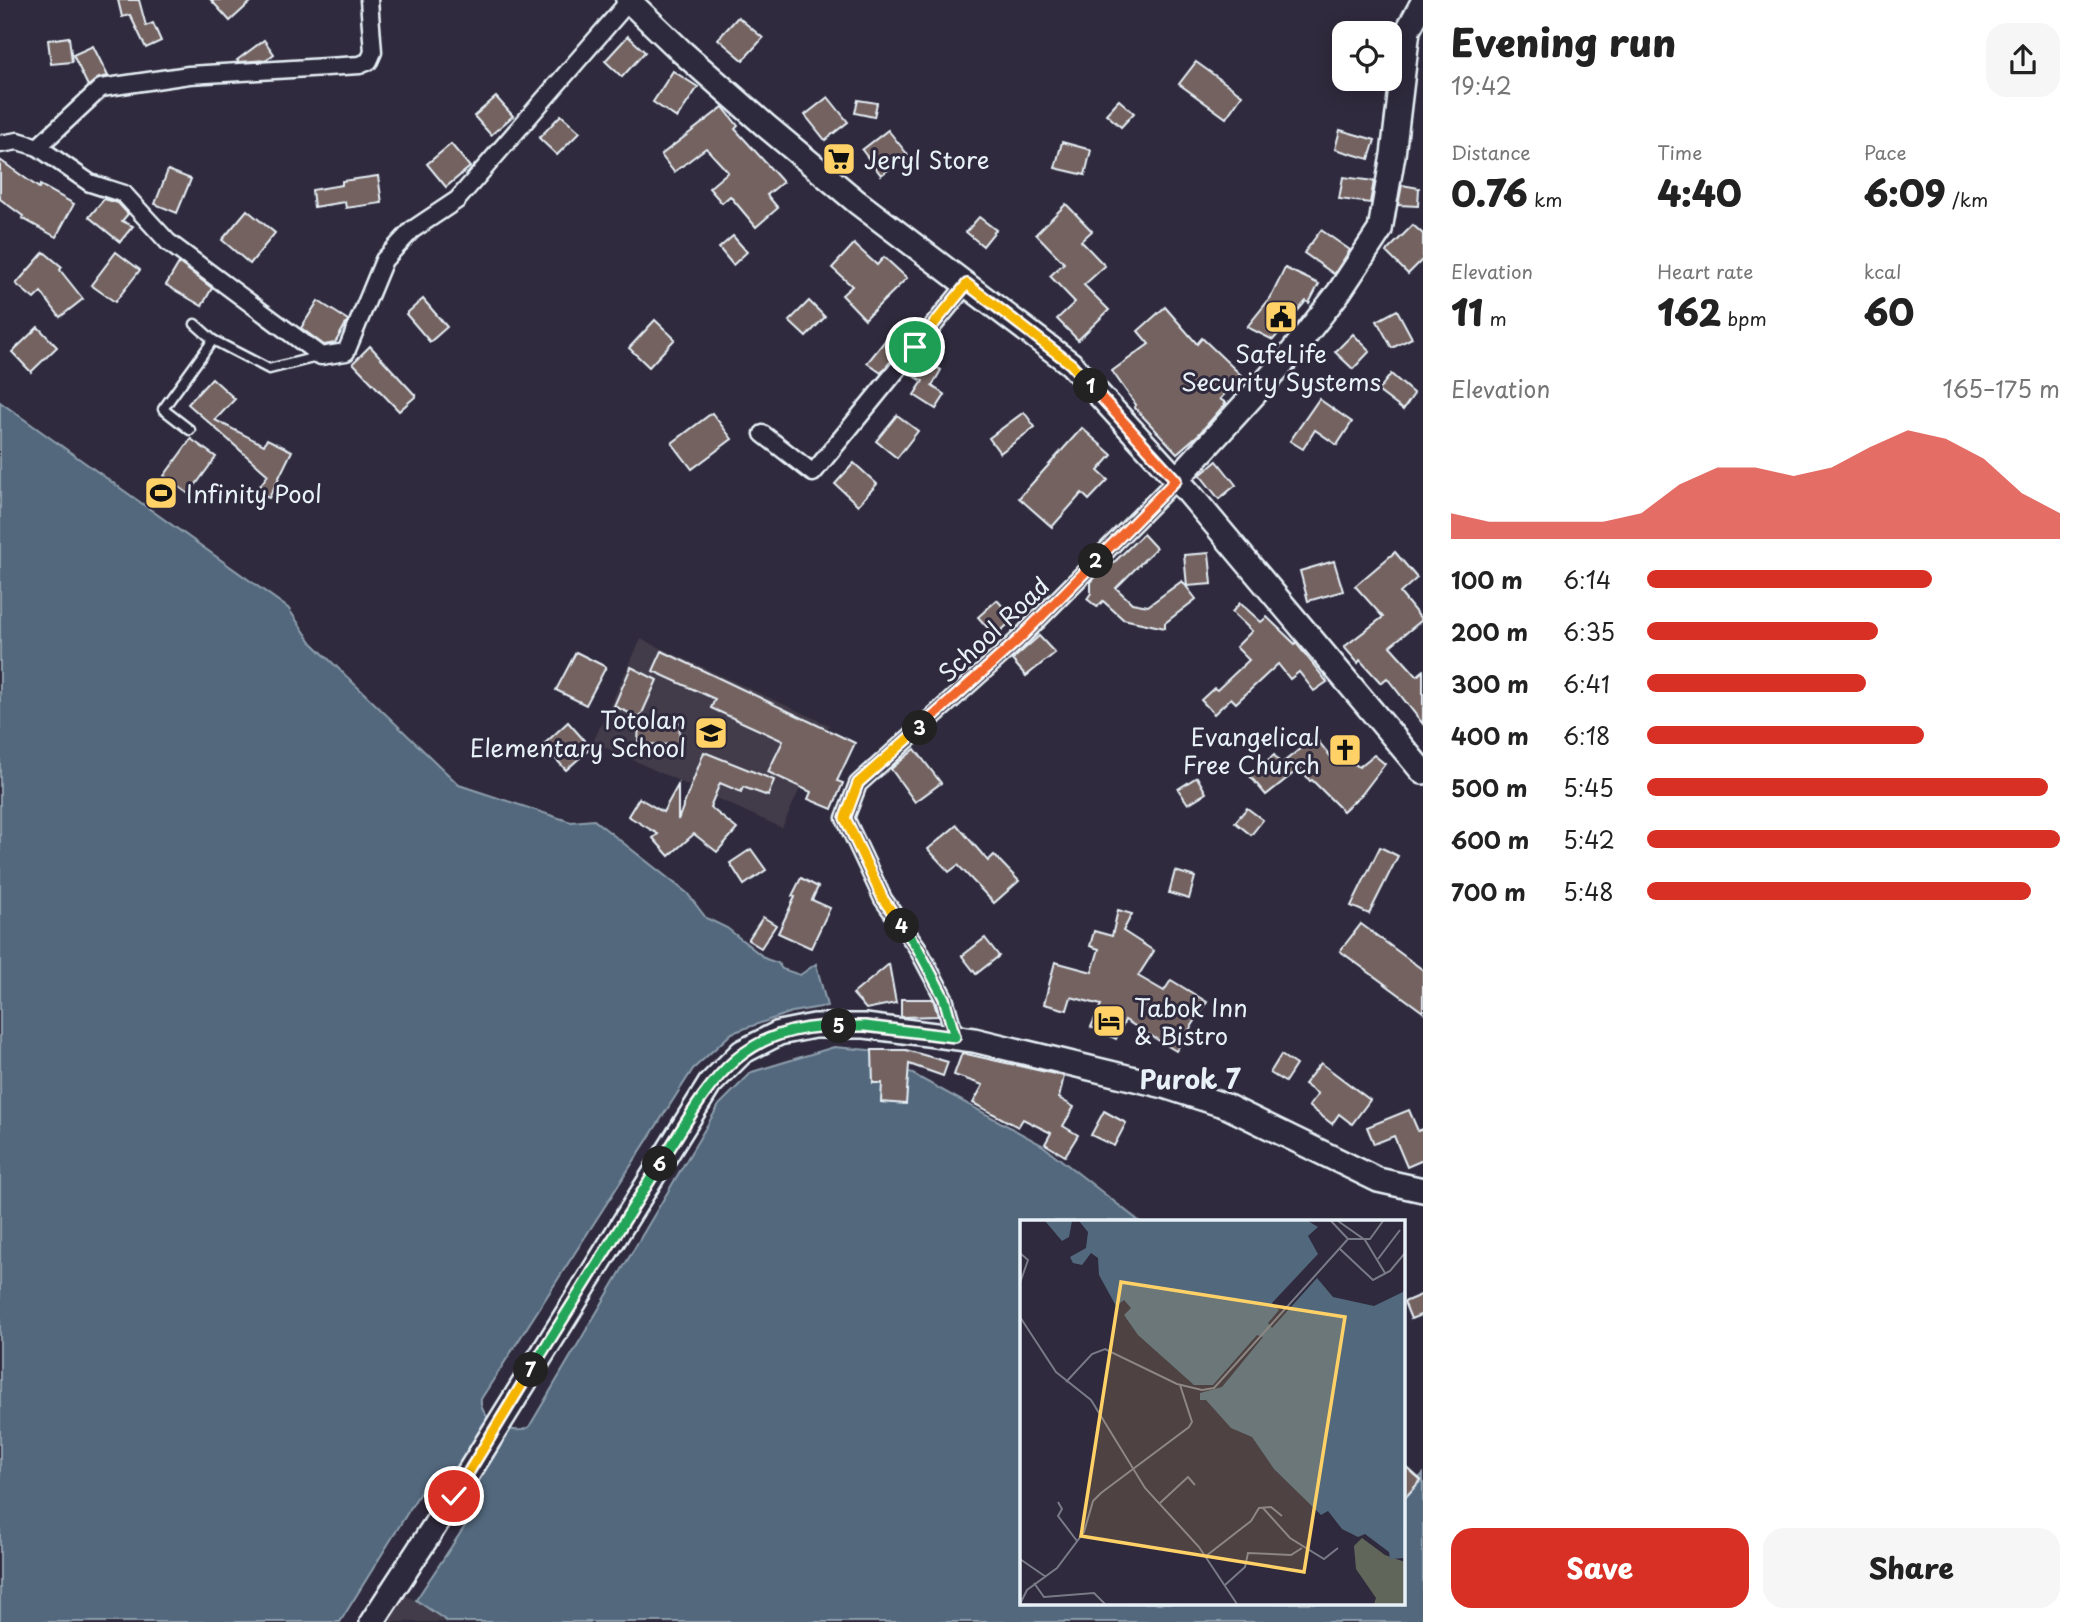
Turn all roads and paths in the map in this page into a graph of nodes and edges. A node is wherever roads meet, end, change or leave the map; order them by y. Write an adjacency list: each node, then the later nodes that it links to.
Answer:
1 (369, 0): 5 (street)
2 (629, 1): 6 (main road); 9 (street)
3 (1423, 2): 12 (main road)
4 (0, 144): 5 (street)
5 (38, 147): 9 (street)
6 (967, 284): 11 (street); 12 (main road)
7 (195, 324): 8 (lane)
8 (213, 340): 9 (lane); 10 (lane)
9 (321, 356)
10 (190, 430)
11 (763, 434)
12 (1176, 480): 13 (main road); 14 (street, School Road)
13 (1423, 772)
14 (955, 1037): 15 (main road); 16 (main road)
15 (1423, 1190)
16 (372, 1622)

